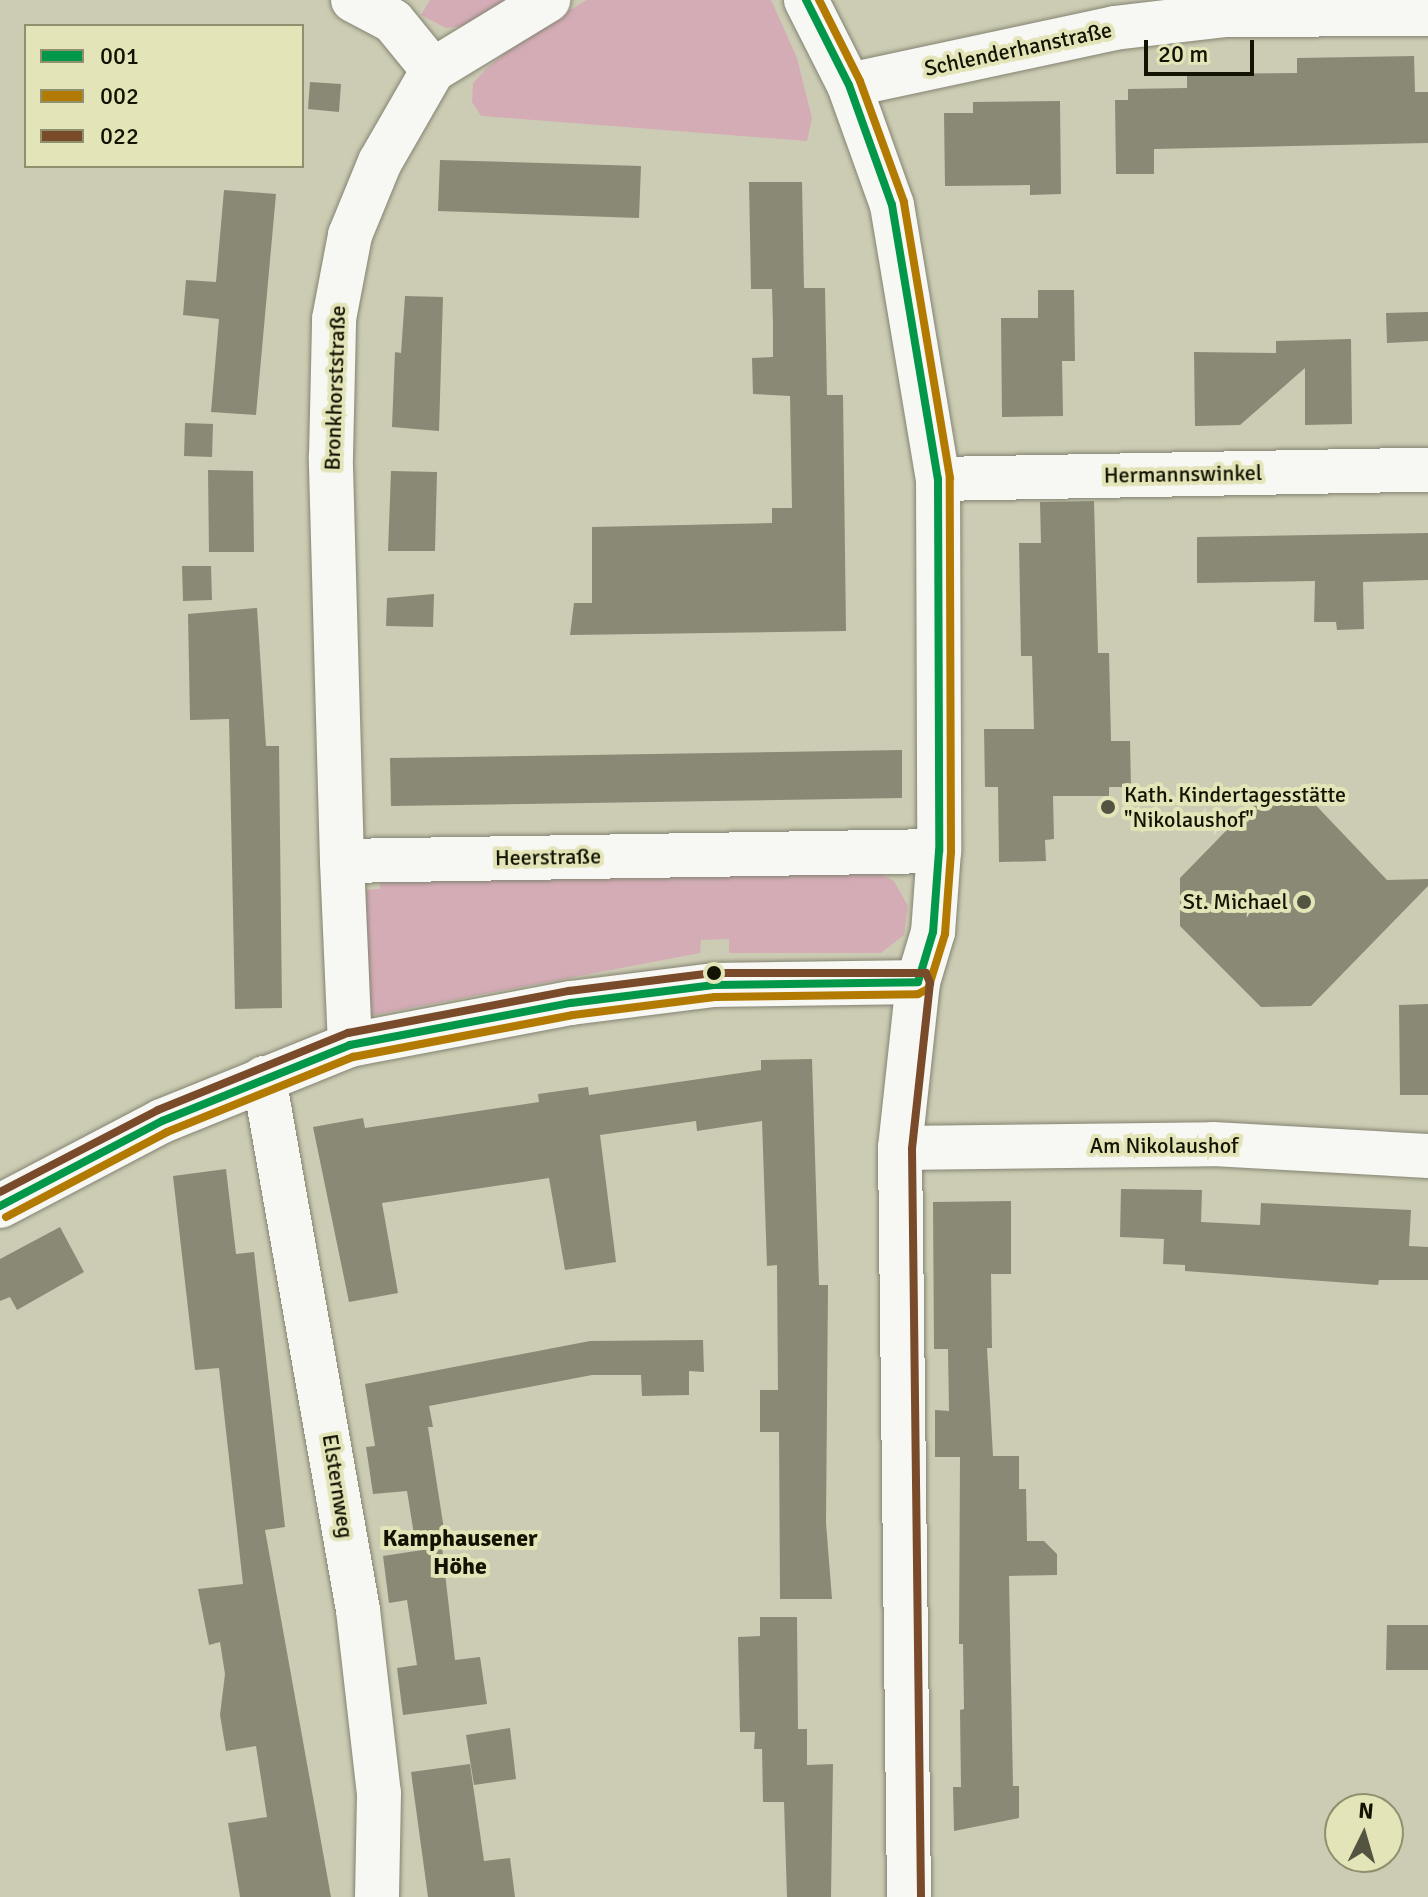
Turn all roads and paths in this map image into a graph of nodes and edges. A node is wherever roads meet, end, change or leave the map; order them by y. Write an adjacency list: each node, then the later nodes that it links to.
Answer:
1 (353, 0): 5 (street)
2 (548, 0): 5 (street, Bronkhorststraße)
3 (806, 0): 6 (street)
4 (1428, 14): 6 (street, Schlenderhanstraße)
5 (433, 70): 10 (street, Bronkhorststraße)
6 (849, 85): 8 (street)
7 (1428, 470): 8 (street, Hermannswinkel)
8 (938, 479): 9 (street)
9 (939, 851): 10 (street, Heerstraße); 11 (street)
10 (342, 861): 12 (street)
11 (918, 982): 12 (street); 14 (street)
12 (350, 1045): 13 (street)
13 (264, 1078): 16 (street); 17 (street, Elsternweg)
14 (900, 1148): 15 (street, Am Nikolaushof); 18 (street)
15 (1428, 1156)
16 (0, 1206)
17 (377, 1897)
18 (909, 1897)

